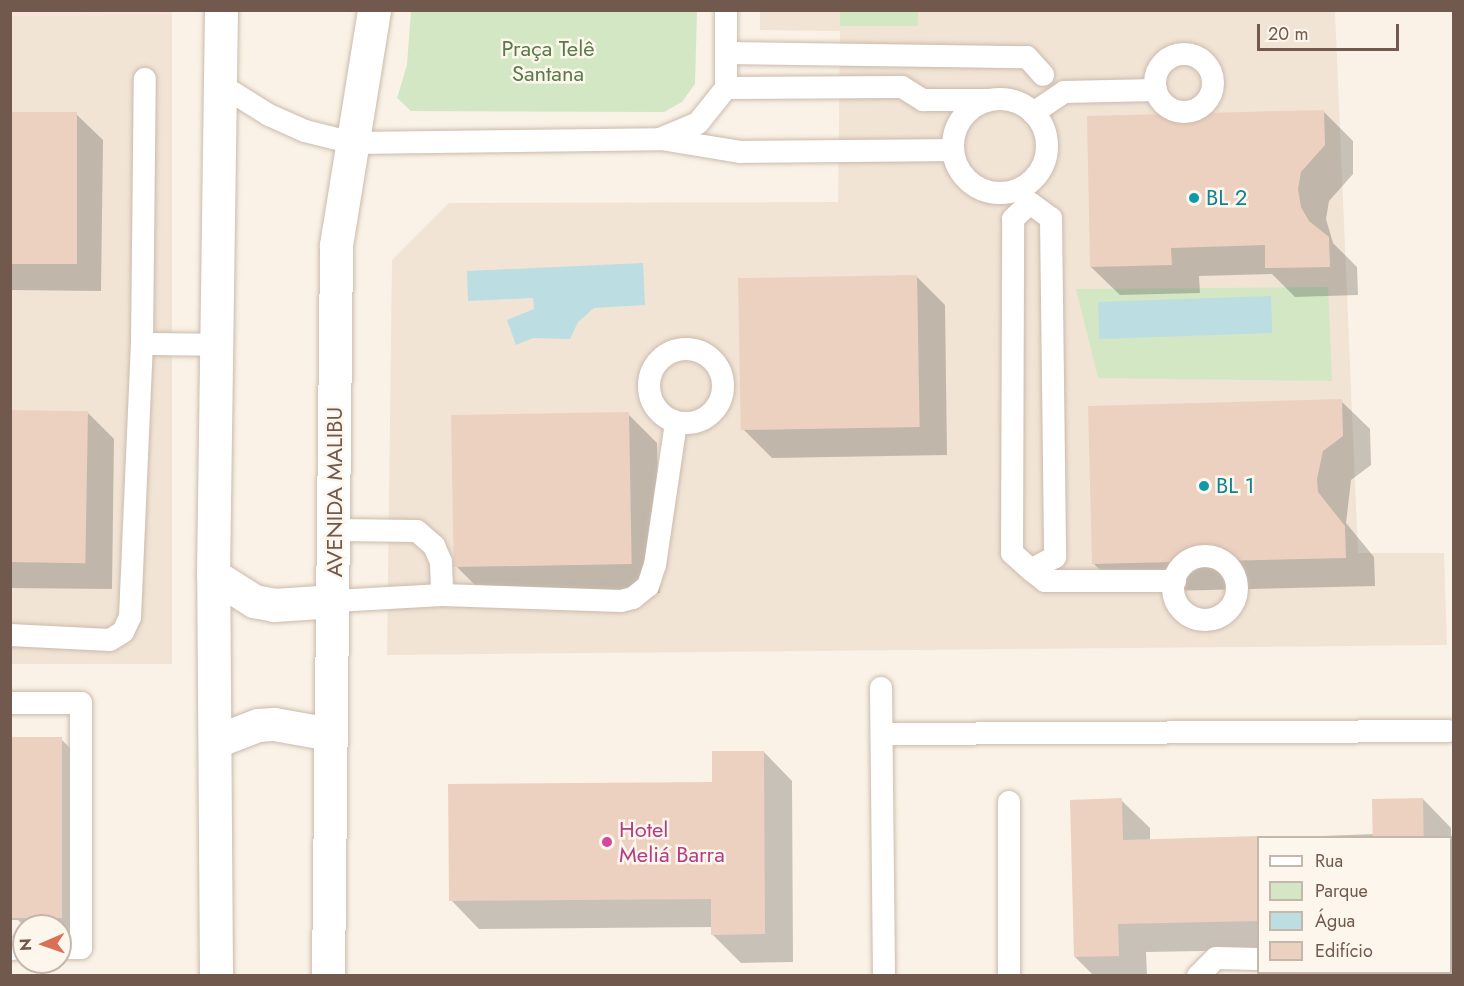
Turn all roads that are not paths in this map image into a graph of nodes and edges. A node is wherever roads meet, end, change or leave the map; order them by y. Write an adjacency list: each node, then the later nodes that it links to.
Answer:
1 (221, 10): 7 (street)
2 (374, 10): 13 (street, AVENIDA MALIBU)
3 (726, 10): 4 (lane)
4 (726, 52): 5 (lane); 8 (lane)
5 (1043, 75)
6 (145, 79): 16 (lane)
7 (221, 85): 13 (lane); 17 (street)
8 (726, 88): 10 (lane); 12 (lane)
9 (1156, 90): 11 (lane)
10 (989, 100): 11 (lane); 14 (lane)
11 (1033, 113): 15 (lane)
12 (660, 139): 13 (lane); 14 (lane)
13 (354, 143): 19 (street, AVENIDA MALIBU)
14 (953, 150): 15 (lane)
15 (1030, 193): 20 (lane); 20 (lane)
16 (142, 344): 17 (lane); 25 (lane)
17 (219, 345): 21 (street)
18 (676, 423): 23 (lane)
19 (335, 530): 23 (lane); 24 (street, AVENIDA MALIBU)
20 (1031, 570): 22 (lane)
21 (213, 575): 24 (street); 31 (street)
22 (1175, 580)
23 (442, 595): 24 (lane)
24 (335, 601): 29 (street, AVENIDA MALIBU)
25 (10, 635)
26 (881, 688): 30 (lane)
27 (10, 703): 33 (lane)
28 (1448, 731): 30 (lane)
29 (330, 734): 31 (street); 36 (street, AVENIDA MALIBU)
30 (882, 734): 37 (lane)
31 (216, 741): 35 (street)
32 (1009, 802): 38 (lane)
33 (72, 948)
34 (1257, 959): 39 (lane)
35 (216, 975)
36 (328, 975)
37 (884, 975)
38 (1009, 975)
39 (1198, 975)

